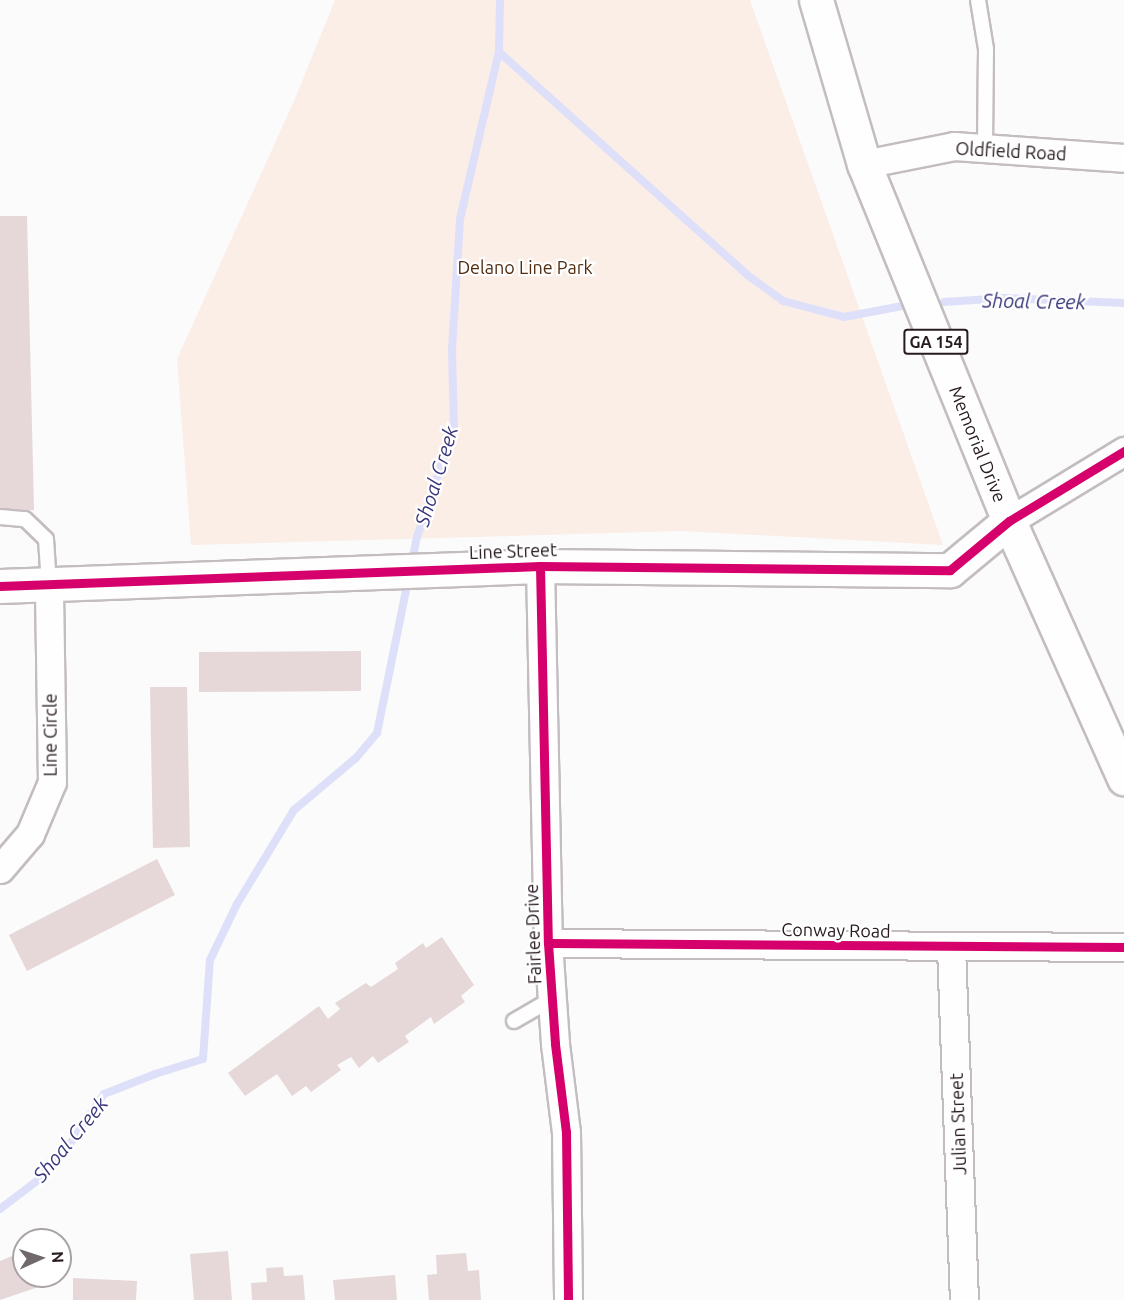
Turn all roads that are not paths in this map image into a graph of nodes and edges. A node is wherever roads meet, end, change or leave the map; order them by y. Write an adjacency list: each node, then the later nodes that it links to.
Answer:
1 (816, 0): 5 (street, Memorial Drive / GA 154)
2 (978, 0): 3 (lane)
3 (985, 148): 4 (street, Oldfield Road); 5 (street, Oldfield Road)
4 (1124, 158)
5 (864, 164): 8 (street, Memorial Drive / GA 154)
6 (1124, 451): 8 (street)
7 (0, 517): 10 (lane)
8 (1009, 521): 9 (street, Line Street); 12 (street, Memorial Drive / GA 154)
9 (540, 566): 10 (street, Line Street); 14 (street, Fairlee Drive)
10 (49, 585): 11 (street, Line Street); 13 (street, Line Circle)
11 (0, 586)
12 (1124, 778)
13 (0, 869)
14 (548, 943): 15 (street, Conway Road); 17 (street, Fairlee Drive)
15 (951, 947): 16 (street, Conway Road); 20 (street, Julian Street)
16 (1124, 947)
17 (552, 999): 18 (lane); 19 (street, Fairlee Drive)
18 (514, 1022)
19 (568, 1300)
20 (964, 1300)

